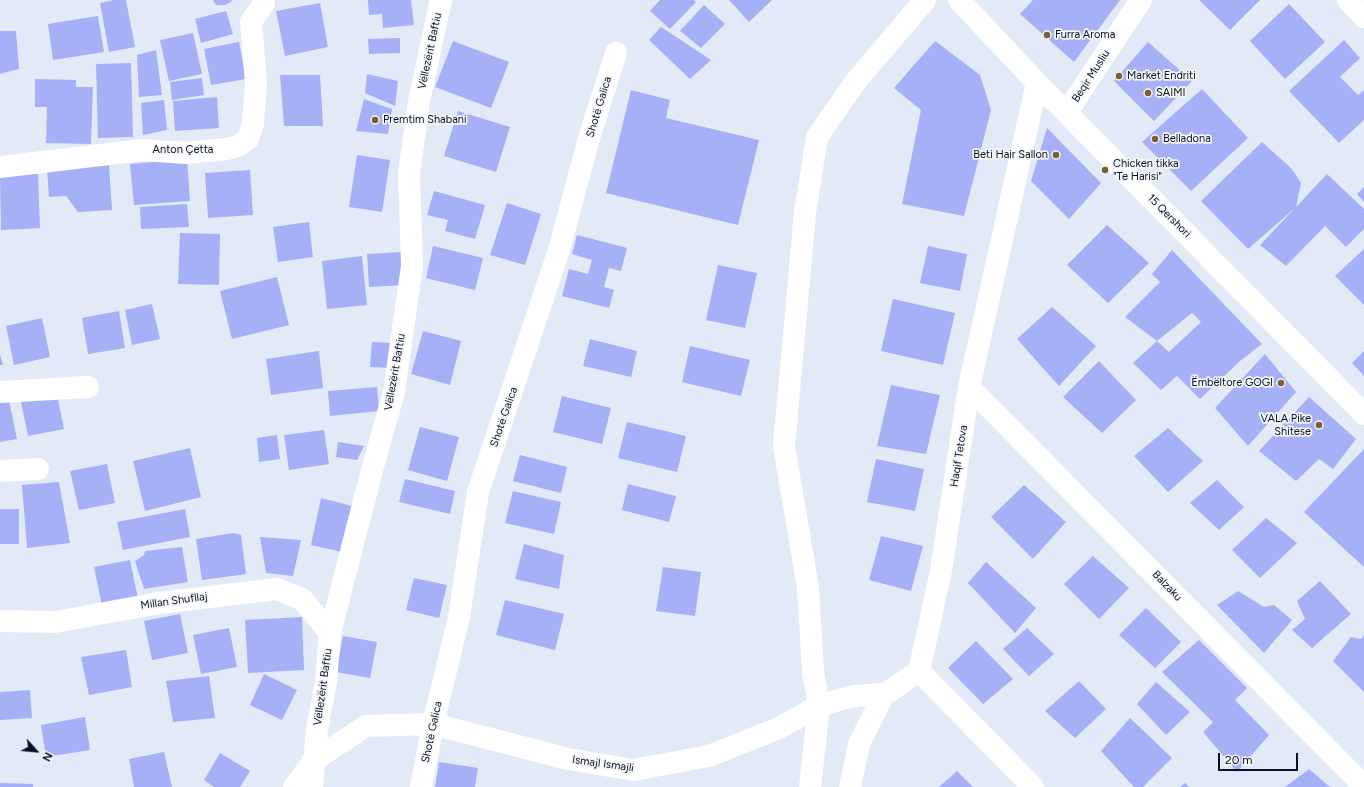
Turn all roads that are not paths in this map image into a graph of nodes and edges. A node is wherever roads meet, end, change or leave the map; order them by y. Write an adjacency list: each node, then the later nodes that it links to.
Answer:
1 (441, 0): 19 (street, Vëllezërit Baftiu)
2 (925, 0): 22 (street)
3 (959, 0): 9 (street, 15 Qershori)
4 (1141, 0): 10 (street, Beqir Musliu)
5 (1348, 0): 7 (street)
6 (264, 3): 11 (street, Anton Çetta)
7 (1364, 17)
8 (616, 53): 23 (street, Shotë Galica)
9 (1037, 83): 10 (street, 15 Qershori); 13 (street, Haqif Tetova)
10 (1067, 112): 15 (street, 15 Qershori)
11 (0, 167)
12 (88, 387): 14 (street)
13 (969, 387): 20 (street, Haqif Tetova); 25 (street, Balzaku)
14 (0, 392)
15 (1364, 414)
16 (38, 469): 17 (street)
17 (0, 471)
18 (0, 621): 19 (street, Millan Shufllaj)
19 (330, 633): 24 (street, Vëllezërit Baftiu)
20 (920, 671): 21 (street, Ismajl Ismajli); 31 (street)
21 (884, 694): 22 (street, Ismajl Ismajli); 30 (street)
22 (819, 706): 23 (street, Ismajl Ismajli); 29 (street)
23 (433, 724): 24 (street, Ismajl Ismajli); 28 (street, Shotë Galica)
24 (314, 760): 26 (street, Ismajl Ismajli); 27 (street, Vëllezërit Baftiu)
25 (1364, 786)
26 (294, 787)
27 (312, 787)
28 (421, 787)
29 (810, 787)
30 (850, 787)
31 (1033, 787)

